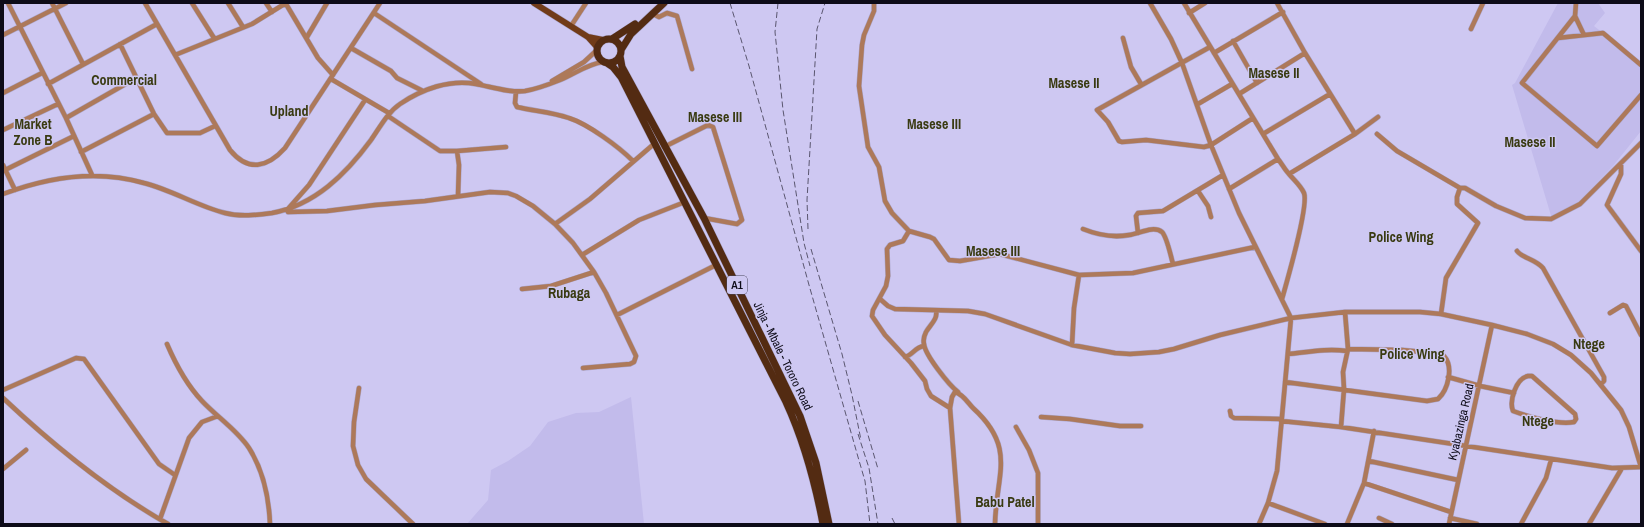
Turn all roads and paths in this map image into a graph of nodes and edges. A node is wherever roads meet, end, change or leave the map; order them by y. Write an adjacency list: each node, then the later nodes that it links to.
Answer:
1 (8, 3): 31 (street)
2 (52, 3): 22 (street)
3 (66, 3): 22 (street)
4 (145, 3): 29 (street)
5 (192, 3): 38 (street)
6 (228, 3): 32 (street)
7 (266, 3): 23 (street)
8 (286, 3): 23 (street); 36 (street)
9 (327, 3): 36 (street)
10 (380, 3): 25 (street)
11 (586, 3): 30 (street)
12 (658, 3): 41 (highway)
13 (664, 3): 27 (highway)
14 (874, 3): 112 (street)
15 (1150, 3): 53 (street)
16 (1184, 3): 26 (street)
17 (1205, 3): 26 (street)
18 (1277, 3): 24 (street)
19 (1483, 3): 33 (street)
20 (1576, 3): 28 (street)
21 (536, 4): 30 (main road)
22 (55, 9): 31 (street); 54 (street)
23 (272, 12): 32 (street)
24 (1283, 12): 43 (street); 50 (street)
25 (374, 13): 46 (street); 65 (street)
26 (1189, 13): 45 (street)
27 (653, 14): 48 (highway); 56 (street)
28 (1575, 16): 35 (street); 40 (street)
29 (156, 24): 44 (street); 51 (street)
30 (571, 26): 37 (main road)
31 (20, 27): 34 (street); 57 (street)
32 (243, 27): 38 (street)
33 (1471, 29)
34 (3, 35)
35 (1584, 35): 40 (street); 55 (street)
36 (306, 37): 58 (street)
37 (588, 37): 42 (main road); 47 (main road)
38 (214, 38): 51 (street)
39 (1123, 38): 63 (street)
40 (1558, 38): 71 (street)
41 (612, 39): 42 (highway); 48 (highway, A1)
42 (603, 40): 47 (highway)
43 (1233, 41): 49 (street); 60 (street)
44 (120, 44): 54 (street); 59 (street)
45 (1210, 47): 49 (street); 53 (street)
46 (351, 48): 58 (street); 66 (street)
47 (597, 49): 52 (highway, A1); 62 (street)
48 (621, 53): 52 (highway); 90 (highway, Jinja - Mbale - Tororo Road / A1)
49 (1214, 53): 64 (street)
50 (1305, 53): 60 (street); 70 (street)
51 (175, 55): 80 (street)
52 (605, 62): 62 (street); 86 (highway, Jinja - Mbale - Tororo Road / A1)
53 (1182, 63): 63 (street); 74 (street)
54 (83, 64): 61 (street)
55 (1641, 65)
56 (692, 69)
57 (42, 73): 61 (street); 68 (street)
58 (332, 77): 72 (street); 80 (street)
59 (136, 78): 75 (street); 78 (street)
60 (1257, 83): 69 (street)
61 (48, 84): 73 (street)
62 (548, 84): 67 (street)
63 (1141, 84): 88 (street)
64 (1232, 84): 69 (street); 74 (street)
65 (484, 86): 66 (street); 67 (street)
66 (423, 91): 76 (street)
67 (516, 92): 94 (street)
68 (3, 93)
69 (1239, 94): 79 (street)
70 (1330, 94): 82 (street); 83 (street)
71 (1641, 95)
72 (365, 100): 76 (street); 107 (street)
73 (58, 104): 78 (street); 81 (street)
74 (1198, 104): 88 (street)
75 (154, 114): 80 (street); 92 (street)
76 (389, 115): 91 (street); 107 (street)
77 (1378, 117): 83 (street)
78 (66, 118): 85 (street)
79 (1254, 118): 82 (street); 88 (street)
80 (215, 126)
81 (3, 130)
82 (1263, 134): 93 (street)
83 (1355, 134): 97 (street)
84 (1377, 134): 100 (street)
85 (74, 136): 92 (street); 96 (street)
86 (655, 143): 94 (street); 106 (highway, Jinja - Mbale - Tororo Road / A1)
87 (1641, 144): 95 (street)
88 (1211, 145): 98 (street)
89 (506, 147): 91 (street)
90 (664, 147): 109 (highway, Jinja - Mbale - Tororo Road / A1); 109 (street)
91 (457, 151): 105 (street)
92 (81, 152): 99 (street)
93 (1278, 159): 97 (street); 101 (street)
94 (633, 162): 110 (street)
95 (1621, 165): 100 (street); 116 (street)
96 (4, 168): 102 (street)
97 (1288, 174): 124 (street)
98 (1223, 175): 101 (street); 103 (street)
99 (92, 176): 102 (street); 107 (street)
100 (1460, 188): 128 (street)
101 (1229, 189): 114 (street)
102 (15, 190): 104 (street)
103 (1198, 191): 108 (street); 113 (street)
104 (3, 194)
105 (458, 196): 107 (street); 110 (street)
106 (685, 202): 117 (street); 118 (highway, Jinja - Mbale - Tororo Road / A1)
107 (287, 210)
108 (1211, 217)
109 (704, 218): 180 (highway, Jinja - Mbale - Tororo Road / A1)
110 (555, 224): 117 (street)
111 (1083, 229): 113 (street)
112 (909, 231): 121 (street); 123 (street)
113 (1138, 233): 119 (street)
114 (1255, 247): 119 (street); 124 (street)
115 (1517, 252): 142 (street)
116 (1641, 252)
117 (582, 255): 120 (street)
118 (716, 264): 129 (street); 179 (highway, Jinja - Mbale - Tororo Road / A1)
119 (1173, 264): 121 (street)
120 (594, 272): 122 (street); 129 (street)
121 (1079, 275): 134 (street)
122 (522, 289)
123 (880, 299): 125 (street); 138 (street)
124 (1282, 299): 130 (street)
125 (936, 310): 134 (street); 135 (street)
126 (1345, 312): 128 (street); 130 (street); 136 (street)
127 (1610, 313): 132 (street)
128 (1441, 314): 131 (street)
129 (617, 315): 139 (street)
130 (1291, 318): 134 (street); 137 (street)
131 (1492, 325): 142 (street); 143 (street, Kyabazinga Road)
132 (1641, 335)
133 (167, 344): 154 (street)
134 (1072, 345)
135 (924, 346): 138 (street); 144 (street)
136 (1347, 350): 137 (street); 140 (street); 146 (street)
137 (1288, 354): 141 (street)
138 (905, 357): 152 (street)
139 (583, 368)
140 (1448, 377): 143 (street); 146 (street)
141 (1285, 382): 146 (street); 156 (street)
142 (1601, 384): 165 (street)
143 (1480, 386): 149 (street); 161 (street, Kyabazinga Road)
144 (952, 387): 148 (street); 150 (street)
145 (359, 388): 178 (street)
146 (1344, 389): 158 (street)
147 (3, 390): 168 (street)
148 (958, 392): 150 (street); 182 (street)
149 (1514, 393): 149 (street)
150 (952, 397): 152 (street)
151 (3, 398): 175 (street)
152 (950, 408): 181 (street)
153 (1230, 411): 156 (street)
154 (218, 416): 168 (street); 177 (street)
155 (1041, 417): 157 (street)
156 (1281, 420): 158 (street); 171 (street)
157 (1141, 426)
158 (1341, 426): 160 (street)
159 (1016, 427): 183 (street)
160 (1374, 431): 161 (street); 164 (street)
161 (1466, 445): 163 (street); 169 (street, Kyabazinga Road)
162 (26, 450): 167 (street)
163 (1551, 460): 166 (street); 190 (street)
164 (1369, 461): 169 (street); 170 (street)
165 (1641, 467): 166 (street)
166 (1622, 468): 191 (street)
167 (3, 469)
168 (175, 475): 175 (street)
169 (1458, 480): 172 (street, Kyabazinga Road)
170 (1364, 482): 172 (street); 186 (street)
171 (1268, 503): 184 (street); 185 (street)
172 (1451, 512): 174 (street, Kyabazinga Road)
173 (1379, 518): 187 (street)
174 (1450, 518): 188 (street, Kyabazinga Road); 189 (street)
175 (160, 519): 176 (street)
176 (168, 524)
177 (270, 524)
178 (413, 524)
179 (823, 524)
180 (829, 524)
181 (959, 524)
182 (995, 524)
183 (1038, 524)
184 (1259, 524)
185 (1325, 524)
186 (1346, 524)
187 (1392, 524)
188 (1449, 524)
189 (1477, 524)
190 (1521, 524)
191 (1589, 524)

